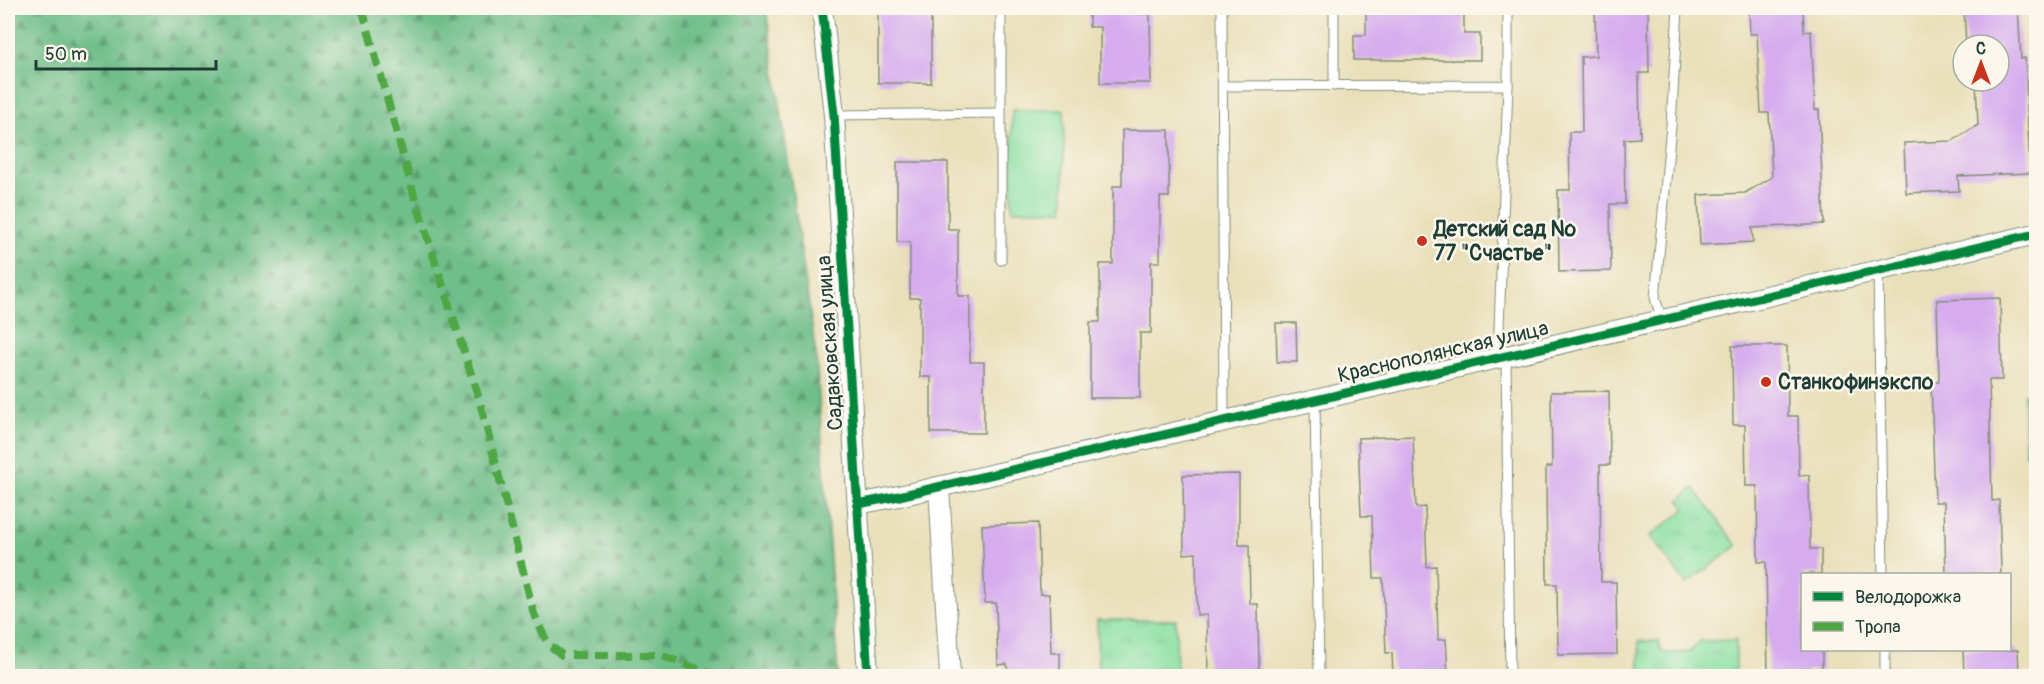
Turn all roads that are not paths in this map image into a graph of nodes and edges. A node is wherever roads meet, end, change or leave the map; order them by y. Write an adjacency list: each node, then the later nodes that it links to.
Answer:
1 (822, 8): 11 (street, Садаковская улица)
2 (1000, 8): 10 (lane)
3 (1222, 8): 8 (lane)
4 (1334, 8): 9 (lane)
5 (1508, 8): 7 (lane)
6 (1678, 8): 15 (lane)
7 (1508, 85): 9 (lane); 16 (lane)
8 (1223, 86): 9 (lane); 18 (lane)
9 (1334, 86)
10 (1001, 113): 11 (lane); 13 (lane)
11 (834, 115): 20 (street, Садаковская улица)
12 (2037, 234): 14 (street, Краснополянская улица)
13 (1001, 260)
14 (1878, 270): 15 (street, Краснополянская улица); 21 (lane)
15 (1662, 320): 16 (street, Краснополянская улица)
16 (1502, 355): 17 (street, Краснополянская улица); 26 (lane)
17 (1315, 400): 18 (street, Краснополянская улица); 25 (lane)
18 (1224, 421): 19 (street, Краснополянская улица)
19 (939, 487): 20 (street, Краснополянская улица); 24 (street)
20 (858, 504): 23 (street, Садаковская улица)
21 (1883, 573)
22 (1885, 651): 27 (lane)
23 (868, 676)
24 (950, 676)
25 (1318, 676)
26 (1510, 676)
27 (1885, 676)

